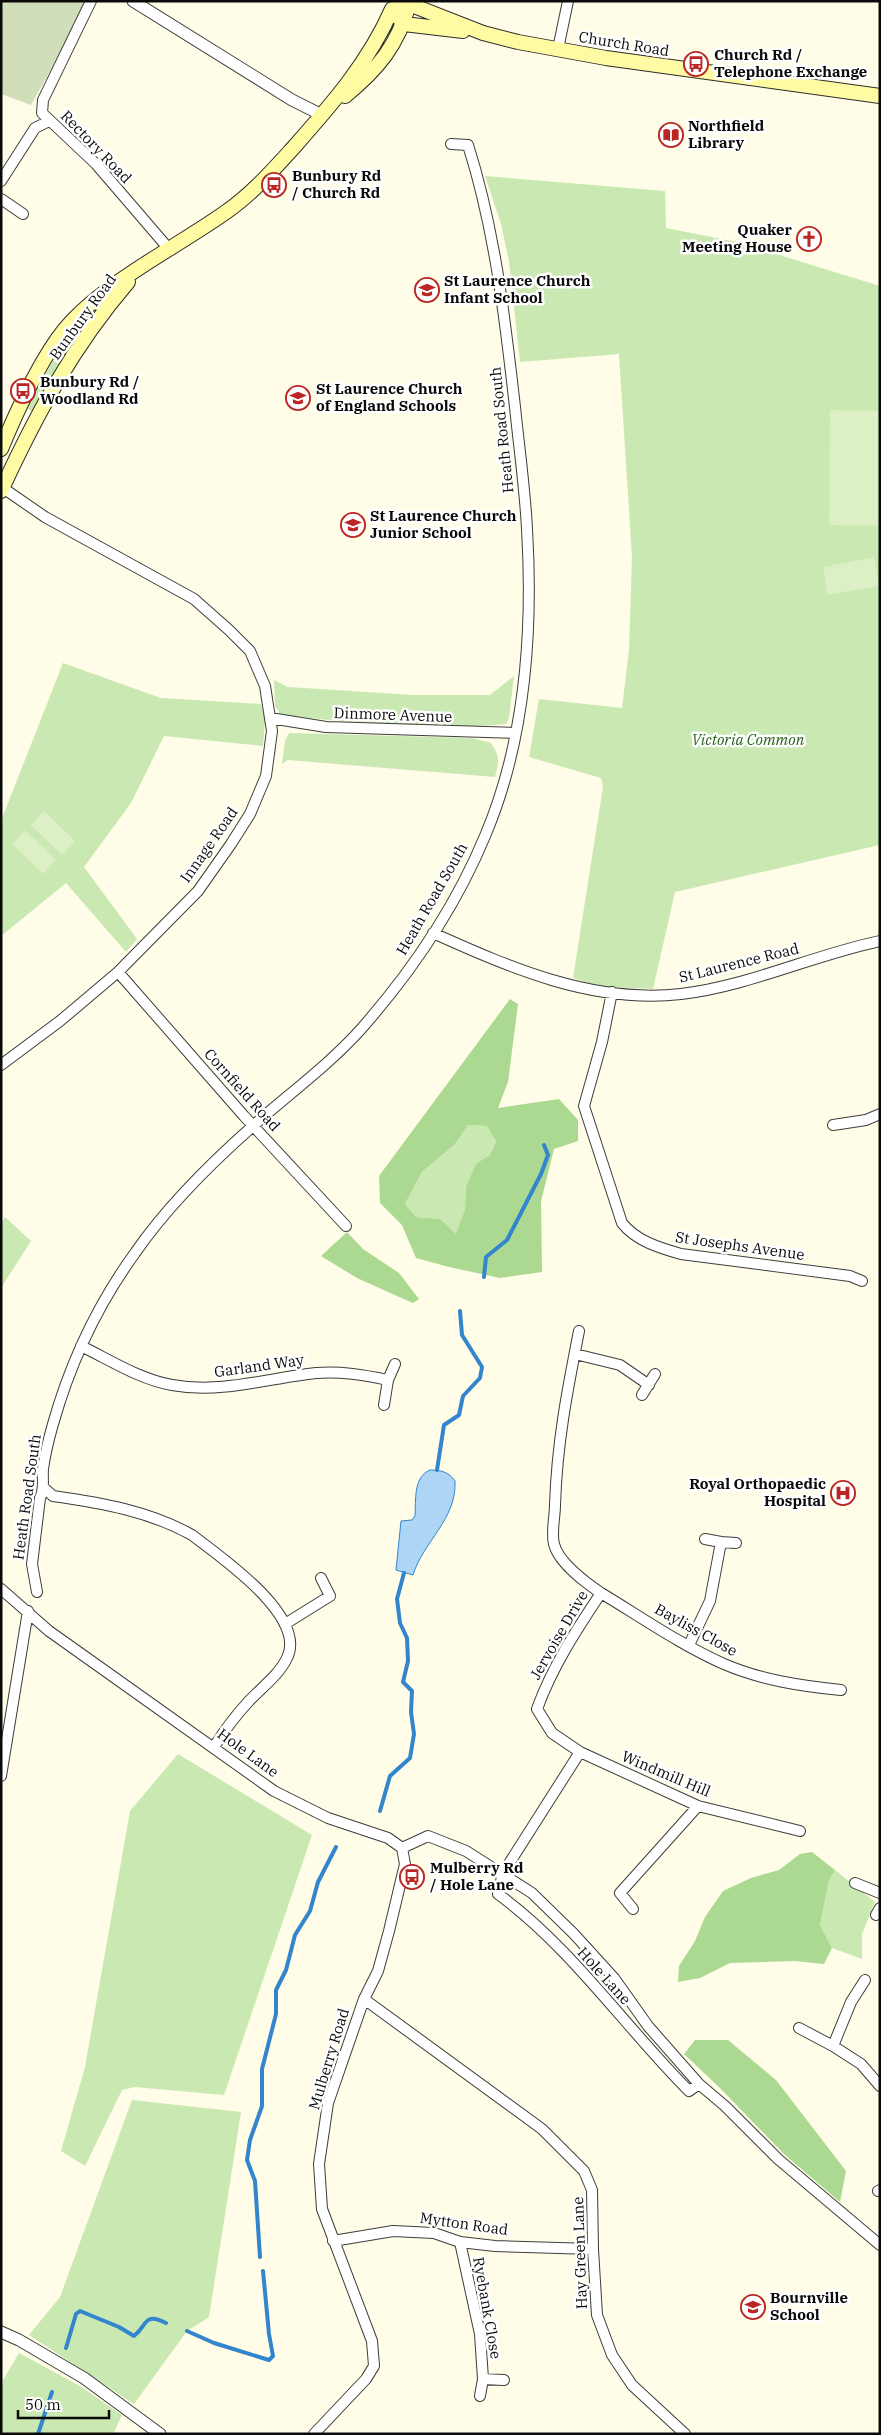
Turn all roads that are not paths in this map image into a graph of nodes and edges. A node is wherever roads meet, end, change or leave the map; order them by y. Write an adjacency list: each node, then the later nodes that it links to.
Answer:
1 (91, 1): 11 (street, Rectory Road)
2 (134, 1): 10 (street)
3 (568, 1): 8 (street)
4 (410, 3): 5 (main road); 6 (main road); 7 (main road, Church Road)
5 (392, 5): 6 (main road); 10 (main road)
6 (404, 24): 7 (main road, Church Road); 10 (main road)
7 (483, 33): 8 (main road, Church Road)
8 (558, 49): 9 (main road, Church Road)
9 (880, 96)
10 (322, 115): 16 (main road, Bunbury Road)
11 (49, 120): 13 (street); 16 (street, Rectory Road)
12 (451, 144): 21 (street, Heath Road South)
13 (1, 181)
14 (1, 199): 15 (street)
15 (23, 214)
16 (169, 249): 17 (main road, Bunbury Road)
17 (138, 270): 18 (main road, Bunbury Road); 19 (main road, Bunbury Road)
18 (1, 449)
19 (2, 489): 20 (street, Innage Road)
20 (270, 718): 21 (street, Dinmore Avenue); 24 (street, Innage Road)
21 (515, 733): 22 (street, Heath Road South)
22 (433, 933): 25 (street, St Laurence Road); 28 (street, Heath Road South)
23 (880, 941): 25 (street, St Laurence Road)
24 (118, 972): 26 (street, Innage Road); 28 (street, Cornfield Road)
25 (612, 992): 31 (street, St Josephs Avenue)
26 (1, 1064)
27 (880, 1114): 29 (street)
28 (253, 1125): 30 (street, Cornfield Road); 33 (street, Heath Road South)
29 (833, 1126)
30 (346, 1226)
31 (862, 1281)
32 (579, 1331): 34 (street, Jervoise Drive)
33 (81, 1346): 37 (street, Garland Way); 41 (street, Heath Road South)
34 (575, 1354): 38 (street); 48 (street, Jervoise Drive)
35 (395, 1364): 37 (street)
36 (655, 1374): 38 (street)
37 (388, 1380): 40 (street)
38 (649, 1384): 39 (street)
39 (642, 1395)
40 (384, 1405)
41 (44, 1488): 47 (street, Heath Road South); 50 (street)
42 (705, 1539): 43 (street)
43 (721, 1542): 44 (street); 51 (street)
44 (736, 1543)
45 (322, 1578): 50 (street)
46 (1, 1589): 49 (street, Hole Lane)
47 (37, 1592)
48 (601, 1593): 51 (street, Bayliss Close); 54 (street, Jervoise Drive)
49 (28, 1612): 53 (street, Hole Lane); 55 (street)
50 (285, 1624): 53 (street)
51 (689, 1645): 52 (street, Bayliss Close)
52 (841, 1690)
53 (214, 1747): 58 (street, Hole Lane)
54 (580, 1752): 56 (street, Windmill Hill); 59 (street)
55 (1, 1776)
56 (698, 1806): 57 (street, Windmill Hill); 62 (street)
57 (800, 1831)
58 (402, 1848): 59 (street, Hole Lane); 64 (street, Mulberry Road)
59 (503, 1872): 67 (street, Hole Lane); 67 (street, Hole Lane)
60 (855, 1883): 61 (street)
61 (880, 1892)
62 (633, 1909)
63 (865, 1980): 66 (street)
64 (364, 1999): 69 (street, Mulberry Road); 72 (street, Hay Green Lane)
65 (799, 2028): 66 (street)
66 (833, 2046): 68 (street)
67 (699, 2084): 71 (street, Hole Lane)
68 (880, 2086)
69 (333, 2241): 70 (street, Mytton Road); 78 (street, Mulberry Road)
70 (460, 2242): 72 (street, Mytton Road); 74 (street, Ryebank Close)
71 (880, 2245)
72 (593, 2249): 79 (street, Hay Green Lane)
73 (1, 2332): 77 (street)
74 (483, 2379): 75 (street, Ryebank Close); 76 (street, Ryebank Close)
75 (504, 2380)
76 (480, 2396)
77 (160, 2434)
78 (314, 2434)
79 (685, 2434)

